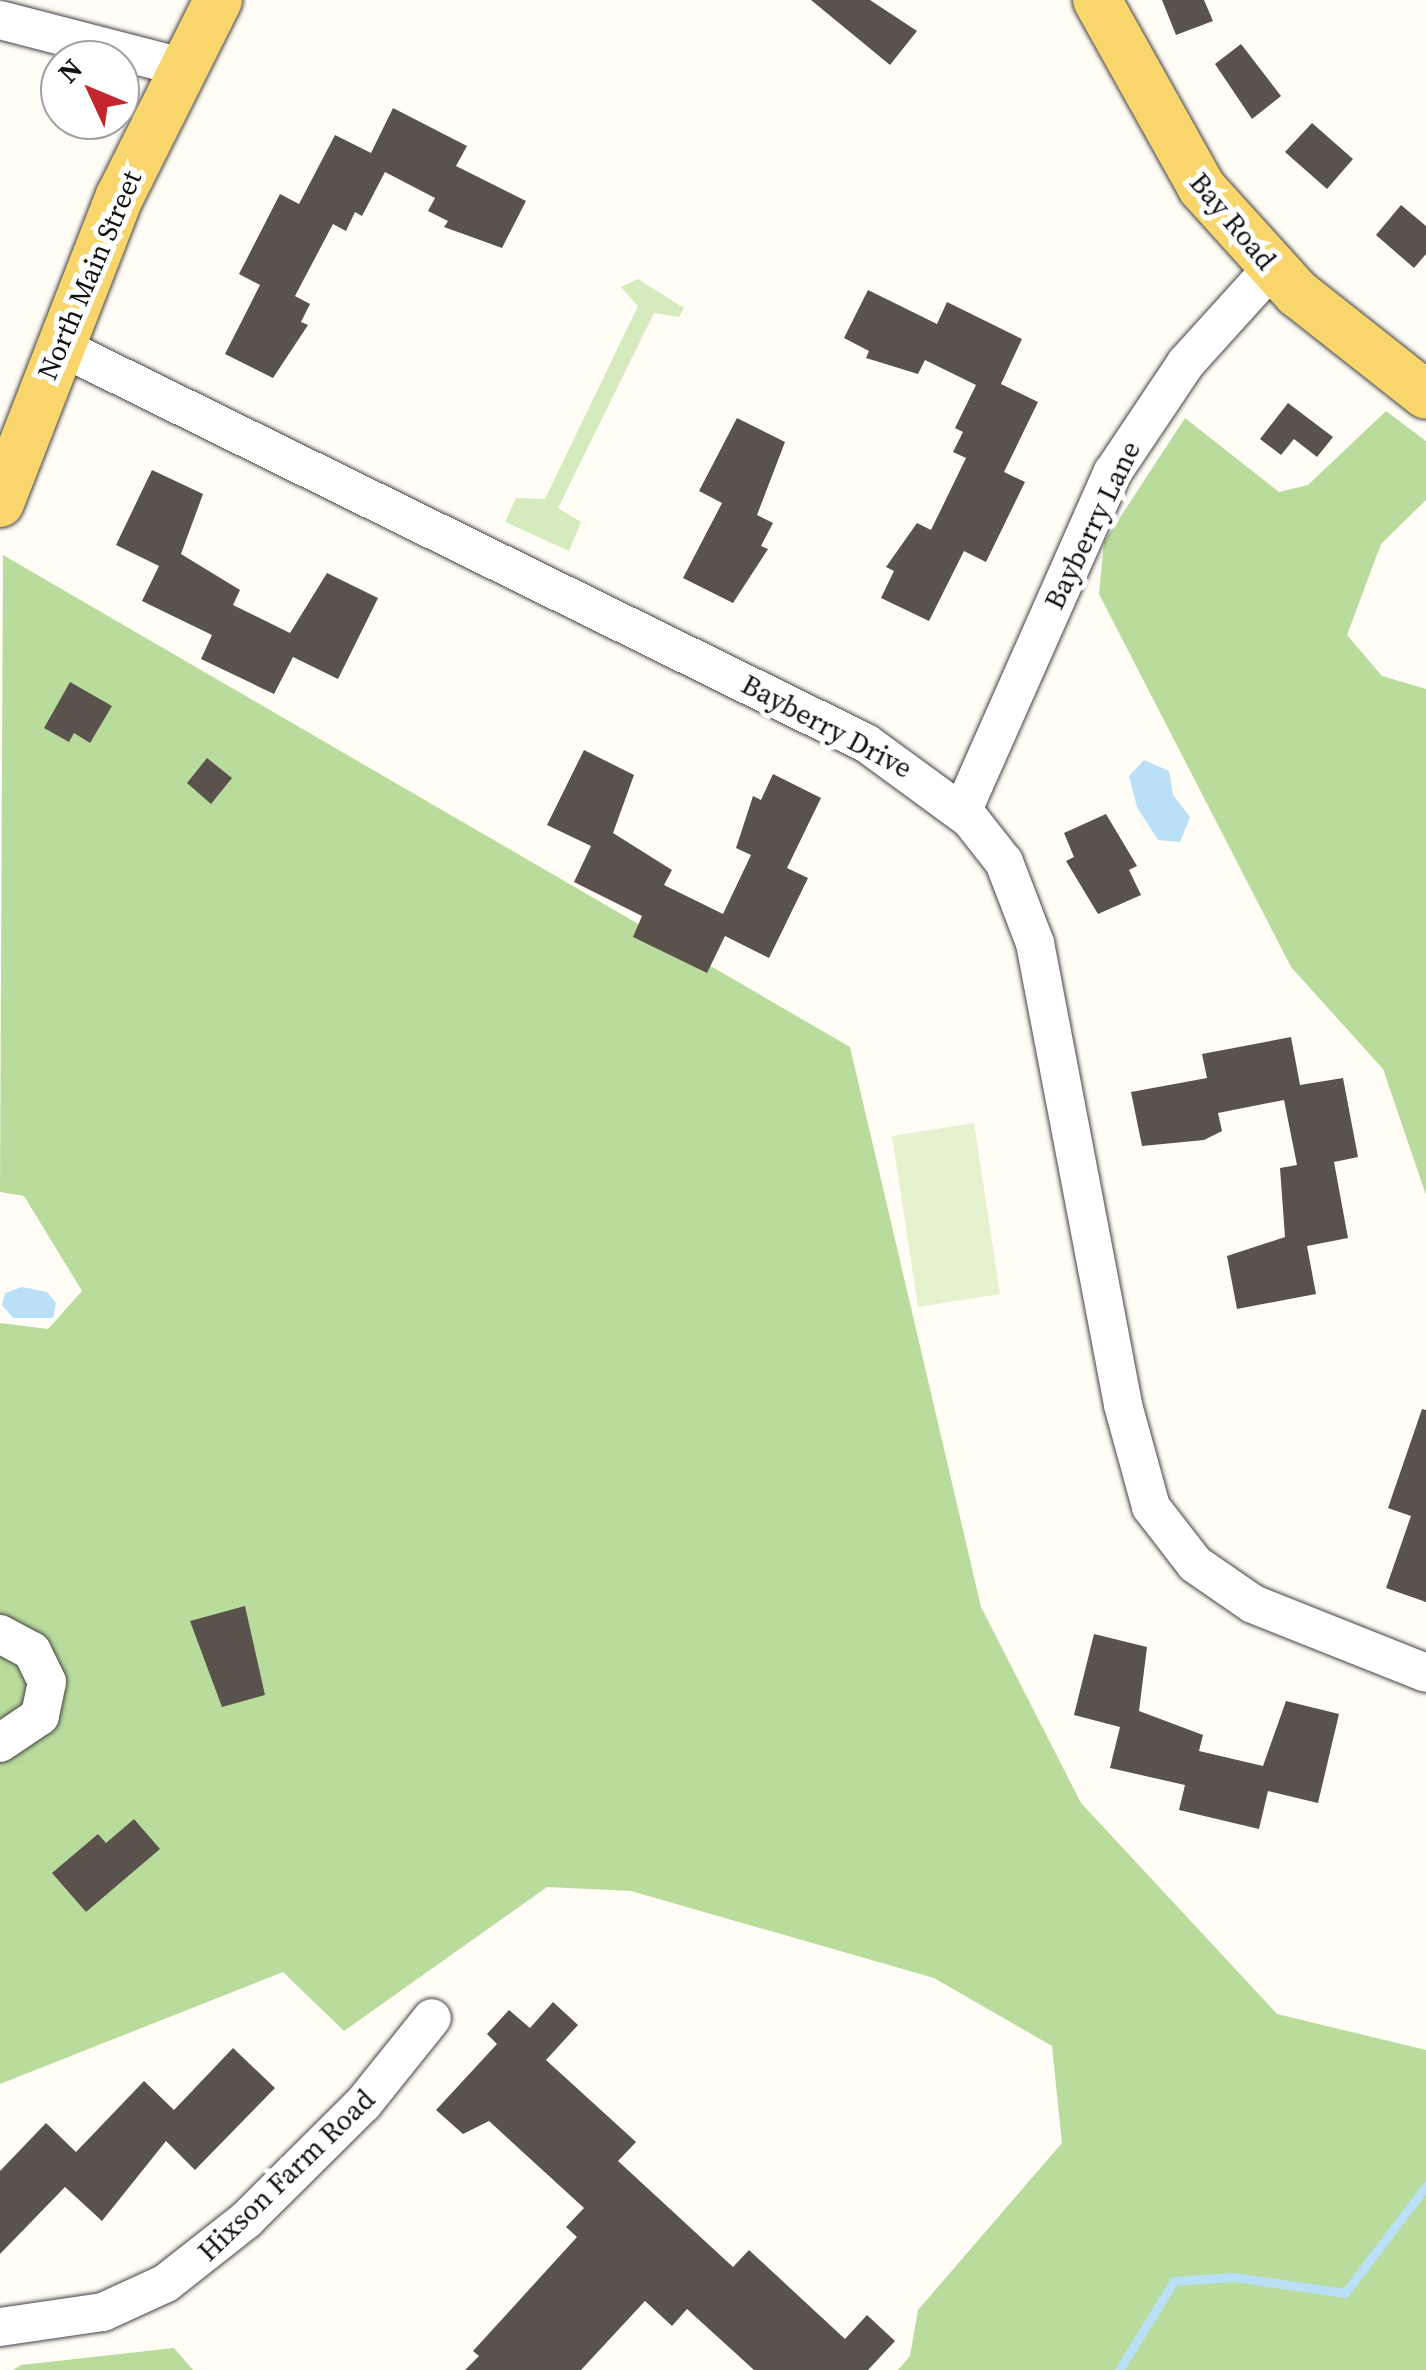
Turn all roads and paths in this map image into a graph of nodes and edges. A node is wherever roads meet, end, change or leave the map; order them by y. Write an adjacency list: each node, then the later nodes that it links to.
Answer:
1 (218, 0): 4 (main road, North Main Street)
2 (1097, 0): 5 (main road, Bay Road)
3 (0, 20): 4 (street)
4 (182, 67): 6 (main road, North Main Street)
5 (1271, 268): 7 (main road, Bay Road); 9 (street, Bayberry Lane)
6 (58, 345): 8 (main road, North Main Street); 9 (street, Bayberry Drive)
7 (1422, 383)
8 (0, 503)
9 (962, 812): 11 (street, Bayberry Drive)
10 (0, 1634): 12 (street)
11 (1426, 1673)
12 (0, 1742)
13 (432, 2018): 14 (street, Hixson Farm Road)
14 (0, 2327)

